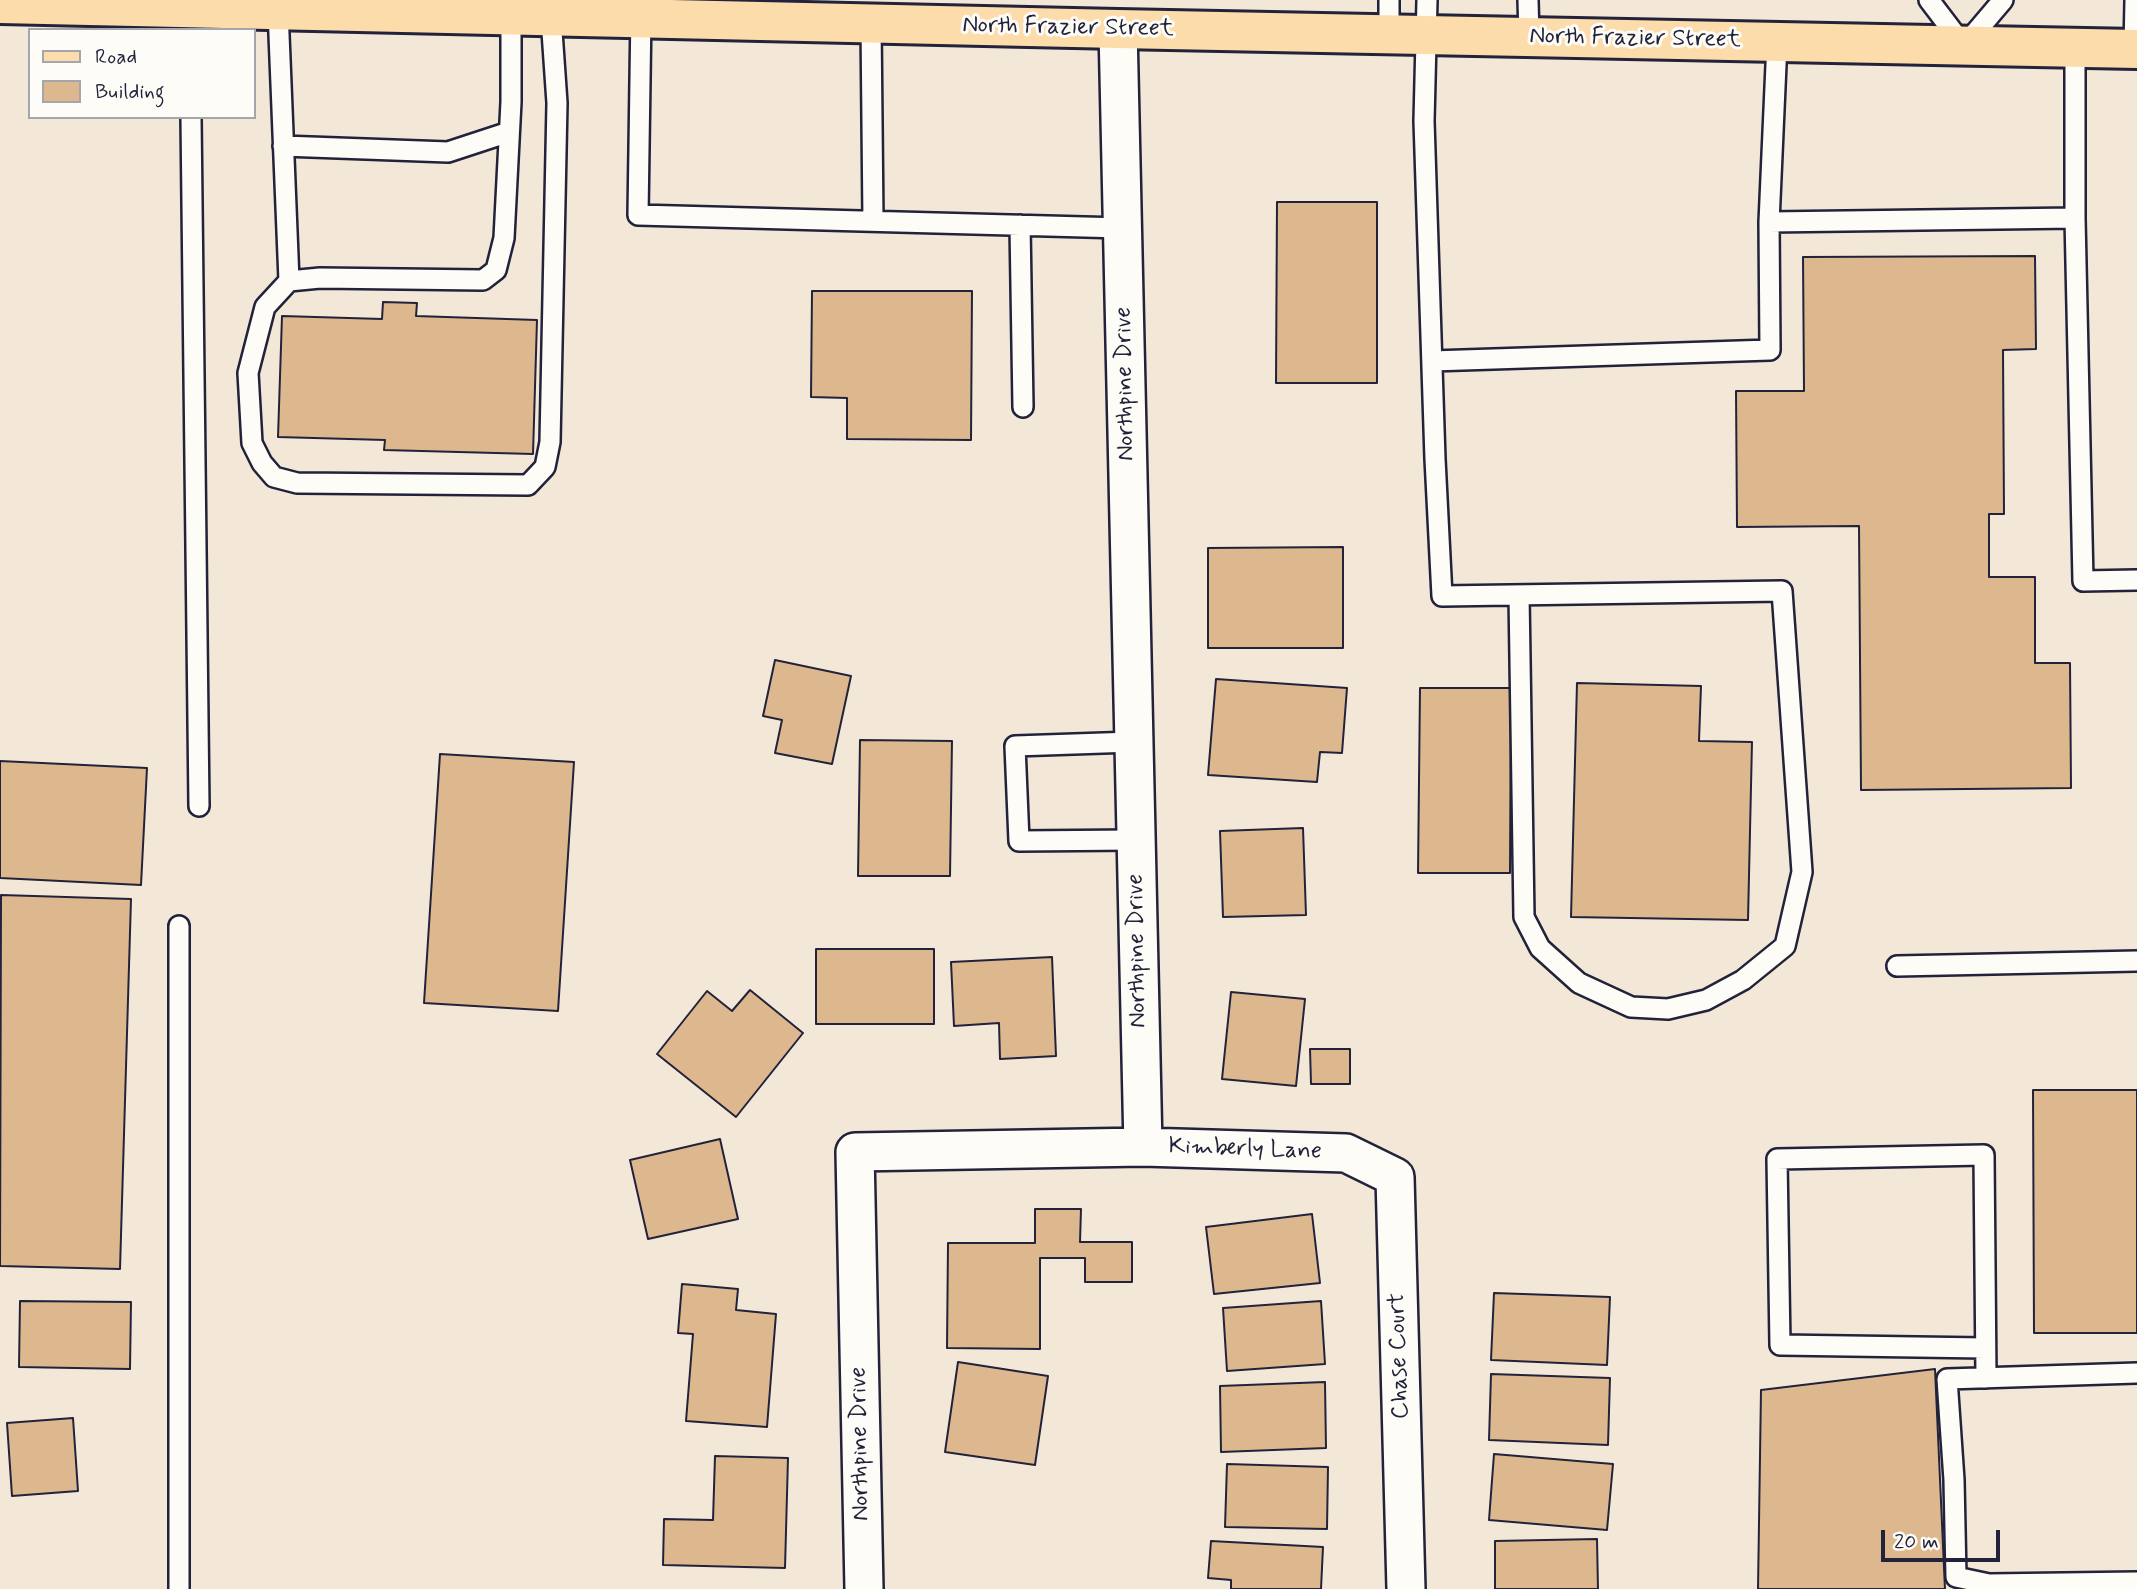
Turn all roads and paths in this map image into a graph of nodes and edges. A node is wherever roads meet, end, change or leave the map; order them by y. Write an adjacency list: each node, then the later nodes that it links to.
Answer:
1 (1929, 0): 18 (lane)
2 (2003, 0): 18 (lane)
3 (2135, 0): 20 (lane)
4 (17, 3): 5 (main road, North Frazier Street)
5 (136, 4): 14 (main road, North Frazier Street)
6 (641, 9): 8 (main road, North Frazier Street); 11 (main road, North Frazier Street); 25 (lane)
7 (278, 10): 9 (main road, North Frazier Street); 14 (main road, North Frazier Street); 23 (lane)
8 (792, 11): 10 (main road, North Frazier Street)
9 (511, 15): 11 (main road, North Frazier Street); 22 (lane)
10 (895, 16): 16 (main road, North Frazier Street); 25 (lane)
11 (551, 17): 29 (lane)
12 (1389, 17): 13 (main road, North Frazier Street); 16 (main road, North Frazier Street)
13 (1427, 18): 15 (main road, North Frazier Street); 30 (lane)
14 (186, 19)
15 (1528, 19): 17 (main road, North Frazier Street)
16 (1118, 29): 28 (street, Northpine Drive)
17 (1777, 42): 18 (main road, North Frazier Street); 26 (lane)
18 (1964, 46): 19 (main road, North Frazier Street)
19 (2075, 48): 20 (main road, North Frazier Street); 24 (lane)
20 (2135, 49)
21 (191, 119): 35 (lane)
22 (509, 132): 23 (lane); 29 (lane)
23 (283, 146): 29 (lane)
24 (2075, 218): 26 (lane); 32 (lane)
25 (873, 221): 27 (lane)
26 (1769, 222): 30 (lane)
27 (1020, 225): 28 (lane); 31 (lane)
28 (1122, 228): 34 (street, Northpine Drive)
29 (289, 281)
30 (1432, 361): 33 (lane)
31 (1023, 407)
32 (2137, 580)
33 (1519, 595): 33 (lane)
34 (1133, 742): 36 (street, Northpine Drive); 36 (lane)
35 (199, 806)
36 (1135, 840): 40 (street, Northpine Drive)
37 (179, 926): 46 (lane)
38 (2137, 961): 39 (lane)
39 (1897, 966)
40 (1143, 1147): 41 (street, Kimberly Lane); 47 (street, Northpine Drive)
41 (1346, 1153): 48 (street, Chase Court)
42 (1985, 1349): 42 (lane); 44 (lane)
43 (2137, 1373): 44 (lane)
44 (1986, 1378): 45 (lane)
45 (2137, 1582)
46 (179, 1589)
47 (864, 1589)
48 (1406, 1589)

